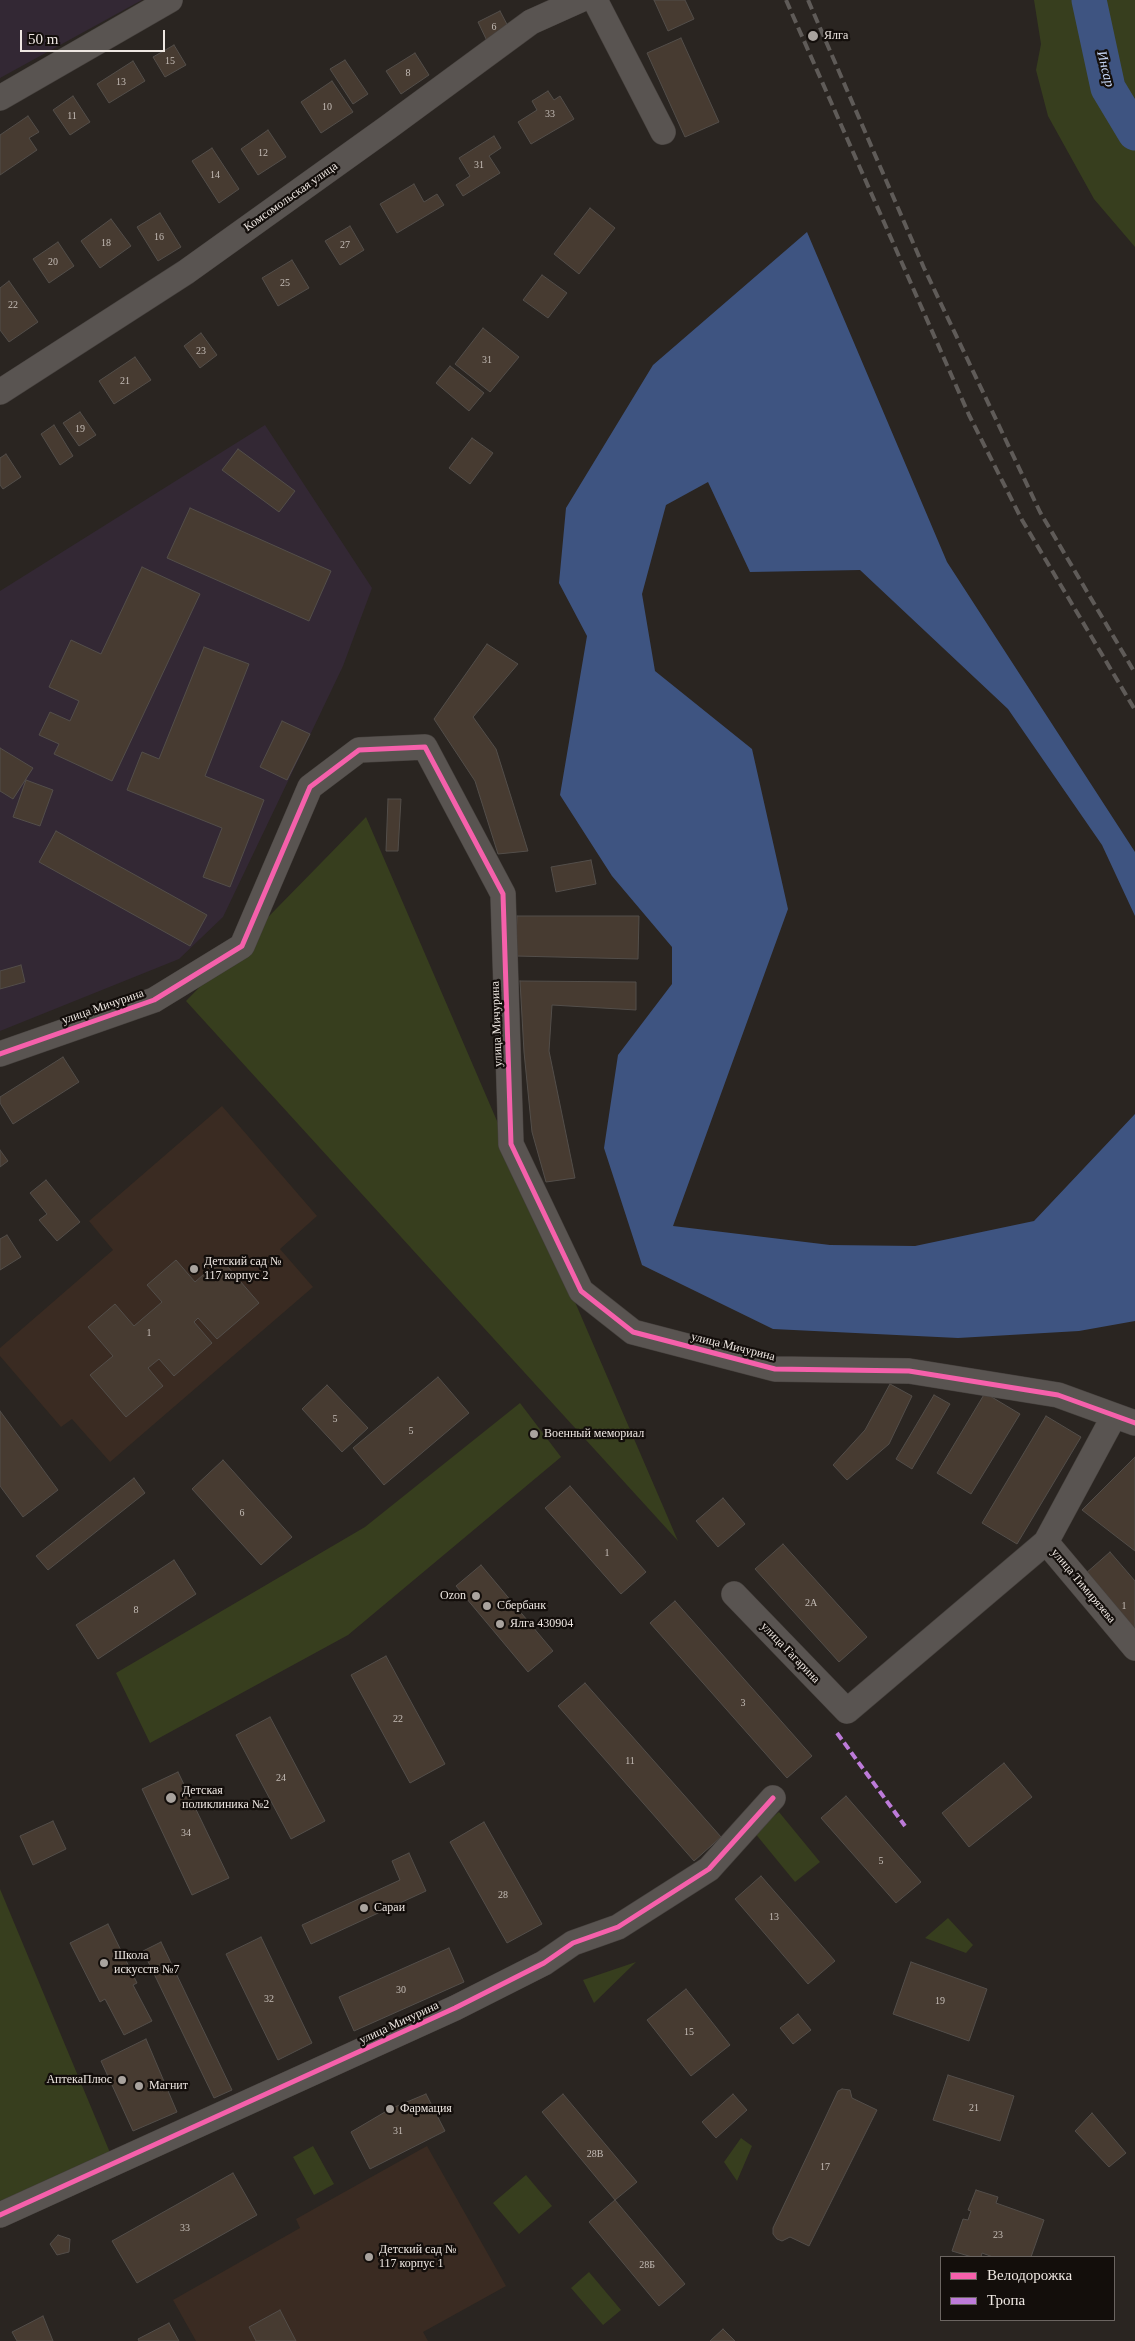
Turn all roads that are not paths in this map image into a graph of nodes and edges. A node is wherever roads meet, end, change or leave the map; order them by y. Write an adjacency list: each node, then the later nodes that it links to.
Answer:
1 (170, 0): 4 (street)
2 (580, 0): 6 (street, Комсомольская улица)
3 (595, 0): 5 (street)
4 (0, 98)
5 (663, 132)
6 (0, 392)
7 (0, 1054): 8 (street, улица Мичурина)
8 (1125, 1419): 9 (street, улица Тимирязева)
9 (1046, 1542): 10 (street, улица Гагарина); 11 (street, улица Тимирязева)
10 (734, 1594)
11 (1135, 1648)
12 (773, 1798): 13 (street, улица Мичурина)
13 (0, 2215)

